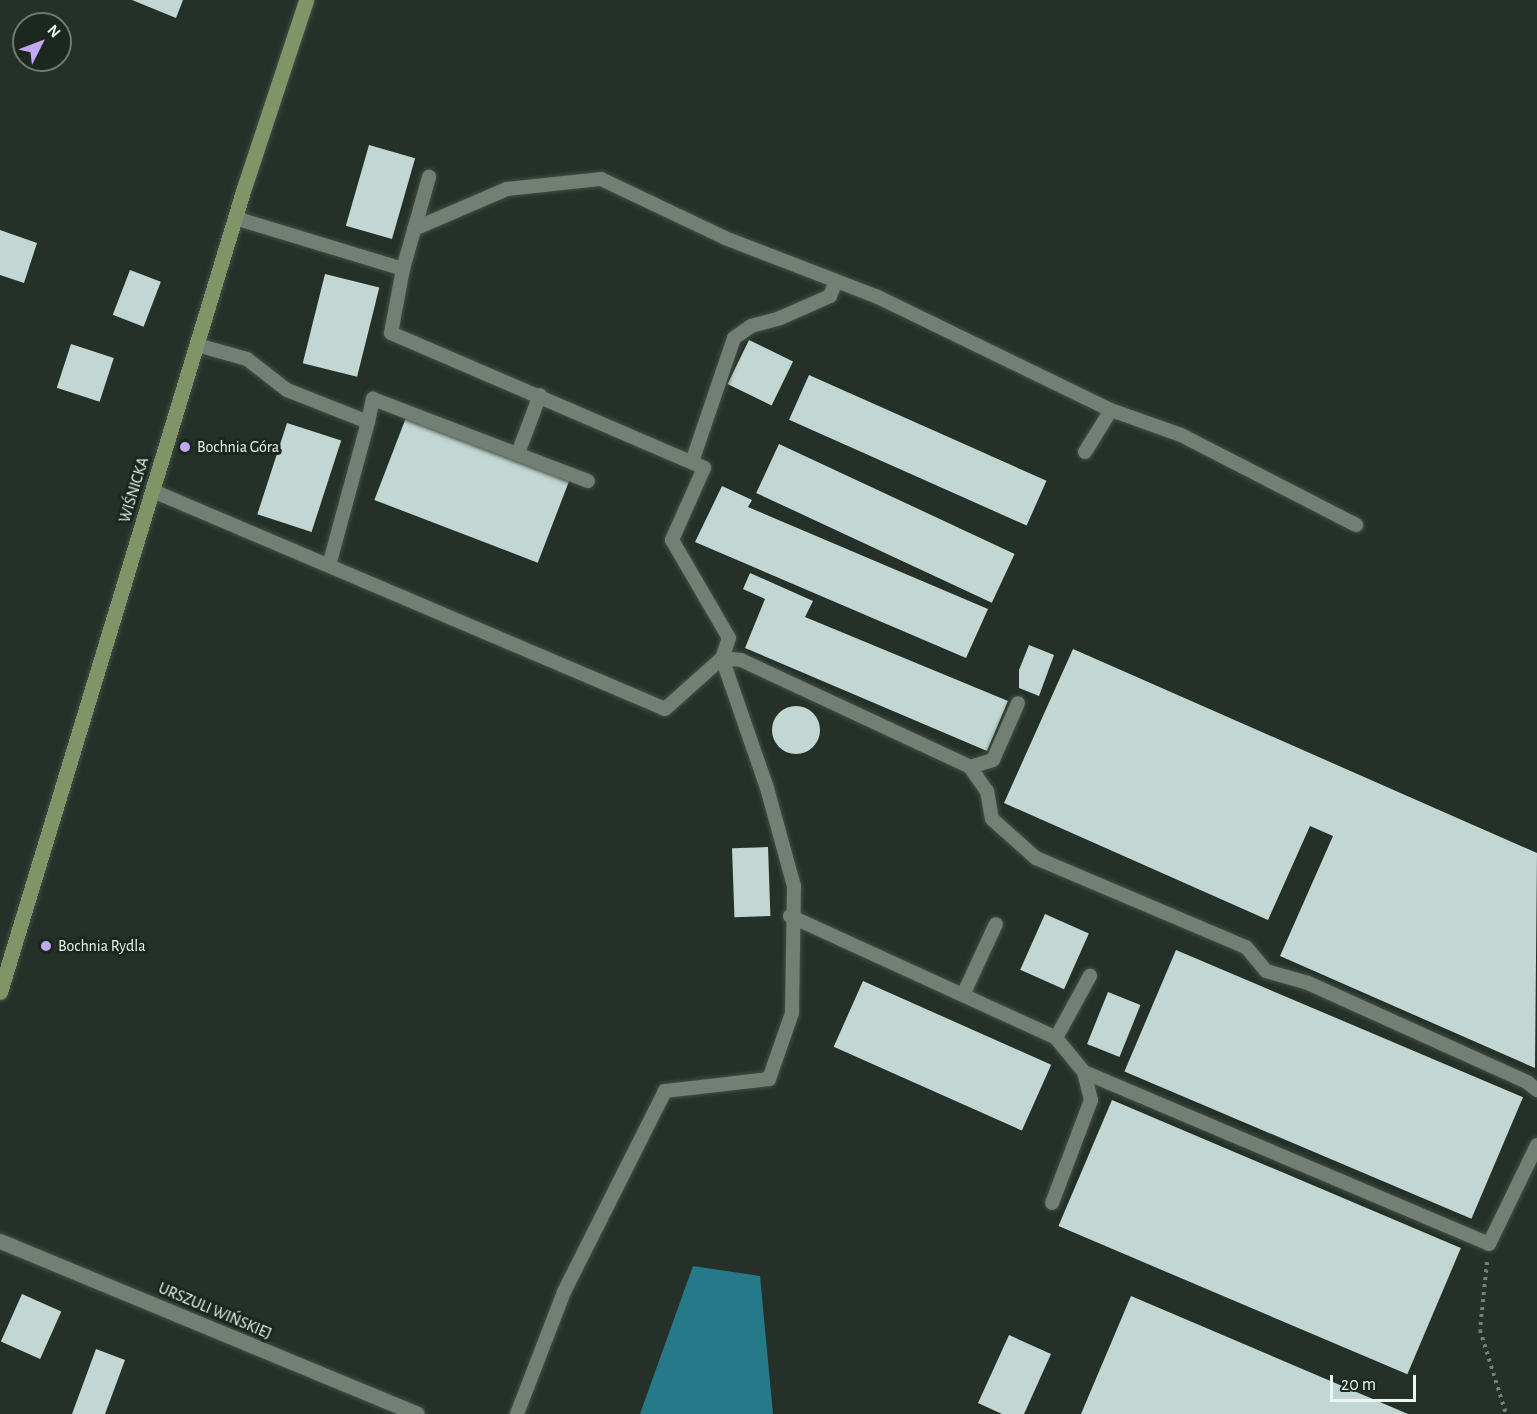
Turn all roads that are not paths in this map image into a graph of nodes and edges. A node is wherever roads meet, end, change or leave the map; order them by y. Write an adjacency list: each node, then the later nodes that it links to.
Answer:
1 (306, 0): 3 (main road, WIŚNICKA)
2 (429, 177): 4 (lane)
3 (235, 218): 5 (lane); 7 (main road, WIŚNICKA)
4 (414, 229): 5 (lane); 6 (lane)
5 (403, 269): 8 (lane)
6 (836, 281): 9 (lane); 13 (lane)
7 (197, 345): 10 (lane); 15 (main road, WIŚNICKA)
8 (540, 395): 12 (lane); 13 (lane)
9 (1110, 410): 11 (lane); 16 (lane)
10 (368, 422): 12 (lane); 17 (lane)
11 (1085, 452)
12 (518, 453): 14 (lane)
13 (692, 462): 18 (lane)
14 (588, 481)
15 (153, 491): 17 (lane); 24 (main road, WIŚNICKA)
16 (1356, 525)
17 (329, 566): 18 (lane)
18 (722, 658): 20 (lane); 21 (lane)
19 (1018, 704): 20 (lane)
20 (970, 767): 28 (lane)
21 (790, 916): 25 (lane); 33 (lane)
22 (996, 924): 25 (lane)
23 (1090, 976): 26 (lane)
24 (0, 992)
25 (963, 995): 26 (lane)
26 (1056, 1038): 27 (lane)
27 (1084, 1072): 29 (lane); 30 (lane)
28 (1537, 1090)
29 (1537, 1145)
30 (1052, 1203)
31 (0, 1241): 32 (street, URSZULI WIŃSKIEJ)
32 (417, 1414)
33 (517, 1414)

